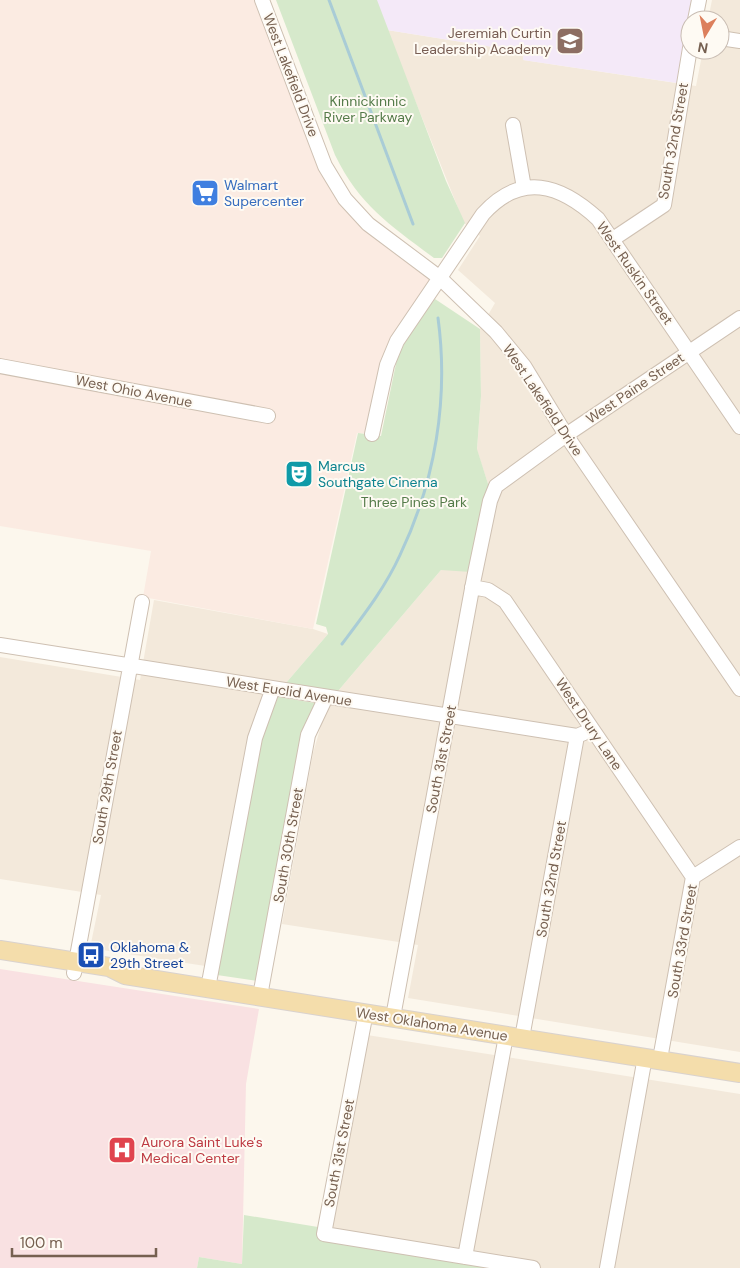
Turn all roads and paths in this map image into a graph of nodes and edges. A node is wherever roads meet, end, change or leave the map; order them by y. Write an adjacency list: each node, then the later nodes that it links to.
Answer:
1 (262, 0): 6 (street, West Lakefield Drive)
2 (688, 60): 5 (street, South 32nd Street)
3 (513, 125): 4 (street)
4 (524, 188): 5 (street, West Ruskin Street); 6 (street, West Ruskin Street)
5 (613, 239): 8 (street, West Ruskin Street)
6 (440, 278): 12 (street); 13 (street, West Lakefield Drive)
7 (740, 318): 8 (street, West Paine Street)
8 (689, 352): 11 (street, West Ruskin Street); 13 (street, West Paine Street)
9 (0, 366): 10 (street, West Ohio Avenue)
10 (268, 416)
11 (740, 427)
12 (372, 434)
13 (566, 435): 14 (street, West Paine Street); 20 (street, West Lakefield Drive)
14 (490, 501): 15 (street, South 31st Street)
15 (472, 587): 22 (street, South 31st Street); 23 (street, West Drury Lane)
16 (142, 602): 18 (street, South 29th Street)
17 (0, 645): 18 (street, West Euclid Avenue)
18 (130, 666): 19 (street, West Euclid Avenue); 29 (street, South 29th Street)
19 (273, 688): 21 (street, West Euclid Avenue); 30 (street)
20 (740, 689)
21 (326, 696): 22 (street, West Euclid Avenue); 31 (street, South 30th Street)
22 (449, 716): 24 (street, West Euclid Avenue); 33 (street, South 31st Street)
23 (592, 728): 24 (street); 26 (street, West Drury Lane)
24 (577, 736): 34 (street, South 32nd Street)
25 (740, 847): 26 (street, South 33rd Street)
26 (693, 877): 35 (street, South 33rd Street)
27 (0, 950): 29 (main road, West Oklahoma Avenue)
28 (0, 962): 29 (main road, West Oklahoma Avenue)
29 (75, 968): 30 (main road, West Oklahoma Avenue)
30 (208, 988): 31 (main road, West Oklahoma Avenue)
31 (260, 996): 32 (main road, West Oklahoma Avenue)
32 (366, 1012): 33 (main road, West Oklahoma Avenue); 37 (street, South 31st Street)
33 (393, 1017): 34 (main road, West Oklahoma Avenue)
34 (514, 1037): 35 (main road, West Oklahoma Avenue); 37 (street, South 32nd Street)
35 (653, 1058): 36 (main road, West Oklahoma Avenue); 39 (street, South 33rd Street)
36 (740, 1073)
37 (465, 1257): 38 (street)
38 (533, 1268)
39 (607, 1268)

